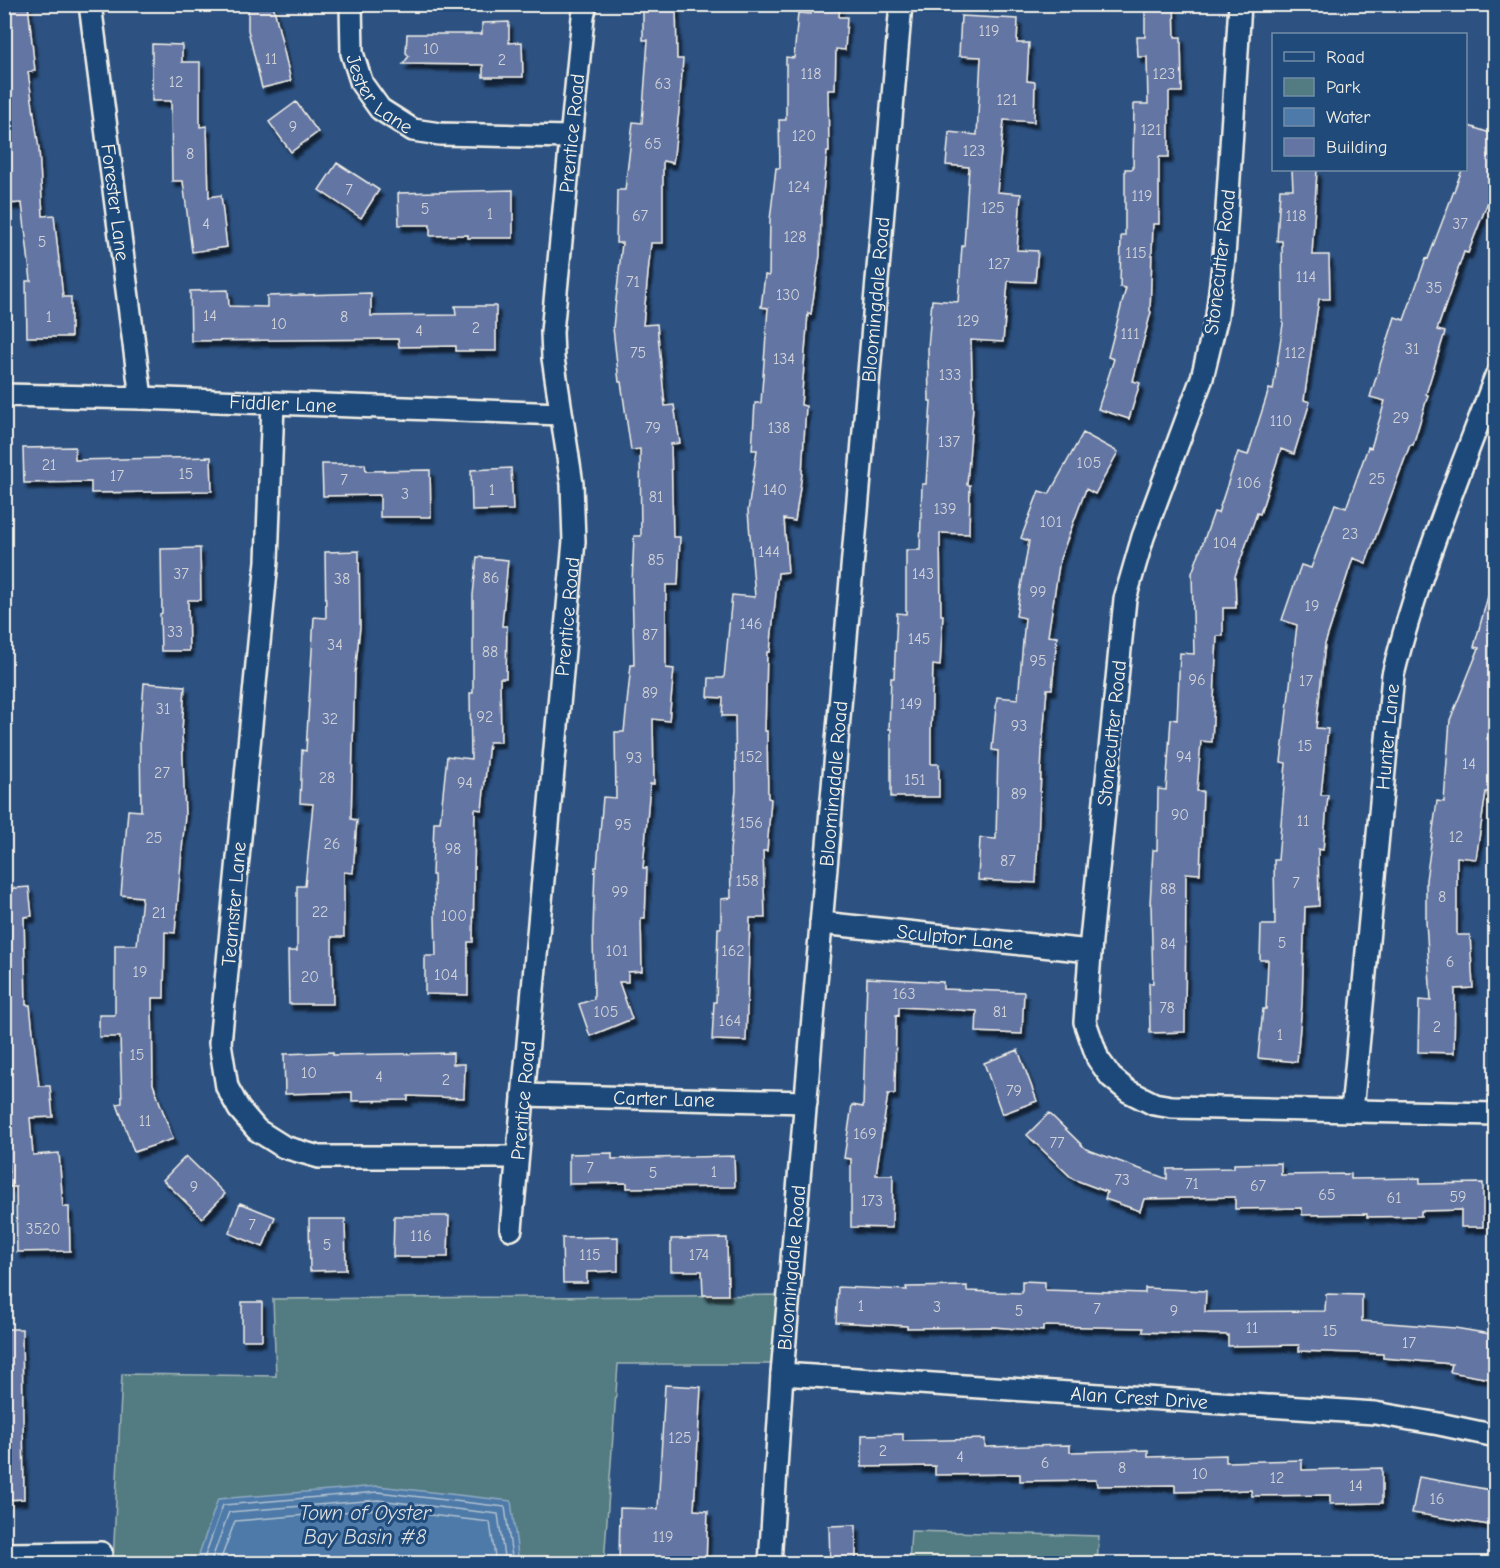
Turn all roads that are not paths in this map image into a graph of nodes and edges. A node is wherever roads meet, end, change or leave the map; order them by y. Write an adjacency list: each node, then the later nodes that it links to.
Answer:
1 (90, 4): 9 (street, Forester Lane)
2 (351, 4): 6 (street, Jester Lane)
3 (586, 4): 6 (street, Prentice Road)
4 (901, 4): 12 (street, Bloomingdale Road)
5 (1240, 4): 13 (street, Stonecutter Road)
6 (570, 137): 11 (street, Prentice Road)
7 (1496, 376): 16 (street, Hunter Lane)
8 (4, 395): 9 (street, Fiddler Lane)
9 (141, 398): 10 (street, Fiddler Lane)
10 (273, 404): 11 (street, Fiddler Lane); 18 (street, Teamster Lane)
11 (561, 414): 14 (street, Prentice Road)
12 (821, 923): 13 (street, Sculptor Lane); 15 (street, Bloomingdale Road)
13 (1090, 951): 16 (street, Stonecutter Road)
14 (523, 1095): 15 (street, Carter Lane); 18 (street, Prentice Road)
15 (806, 1102): 20 (street, Bloomingdale Road)
16 (1352, 1111): 17 (street, Stonecutter Road)
17 (1496, 1114)
18 (516, 1157): 19 (street, Prentice Road)
19 (510, 1229)
20 (782, 1374): 21 (street, Alan Crest Drive); 24 (street, Bloomingdale Road)
21 (1496, 1436)
22 (101, 1553): 23 (street)
23 (4, 1554)
24 (770, 1563)

